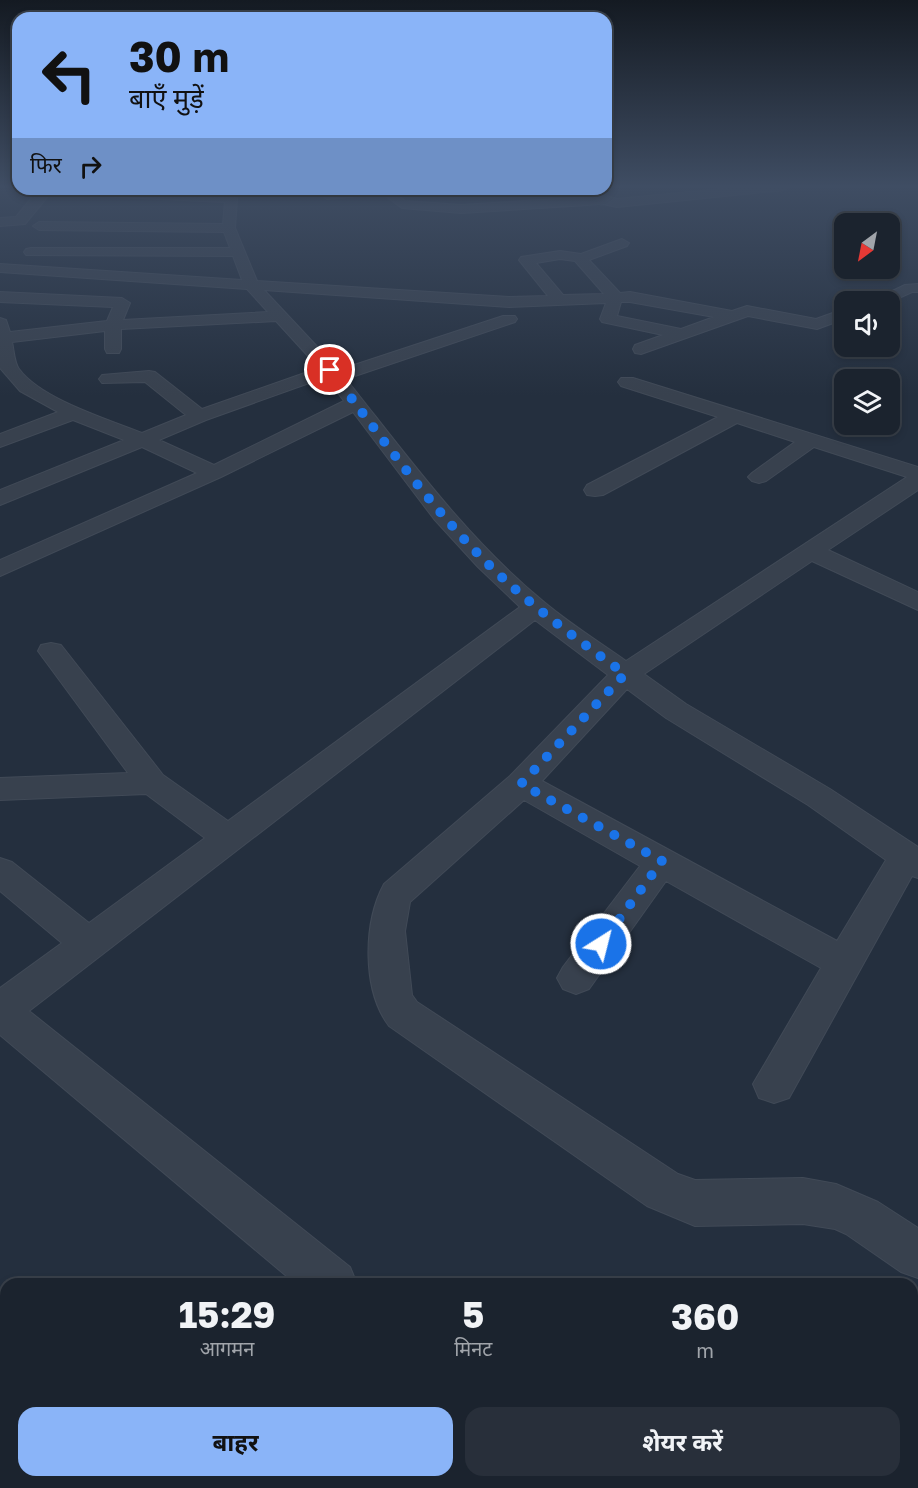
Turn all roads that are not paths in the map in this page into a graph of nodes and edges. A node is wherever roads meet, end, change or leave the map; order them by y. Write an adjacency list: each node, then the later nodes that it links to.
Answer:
1 (16, 256): 7 (street)
2 (243, 256): 8 (street)
3 (550, 256): 13 (street)
4 (570, 256): 6 (street)
5 (585, 256): 6 (street)
6 (581, 258): 12 (street)
7 (4, 268): 8 (street)
8 (252, 286): 13 (street); 14 (street)
9 (918, 288): 10 (street)
10 (900, 292)
11 (0, 297): 18 (street)
12 (615, 297): 13 (street); 15 (street); 20 (street)
13 (559, 300)
14 (282, 316): 18 (street); 24 (street)
15 (732, 316): 17 (street); 20 (street)
16 (509, 319): 24 (street)
17 (834, 319)
18 (112, 325): 19 (street); 21 (street)
19 (2, 331): 23 (street)
20 (681, 334): 22 (street)
21 (113, 349)
22 (641, 349)
23 (5, 369): 28 (street)
24 (332, 374): 27 (street); 29 (street)
25 (108, 379): 29 (street)
26 (627, 382): 30 (street)
27 (355, 403): 34 (street); 43 (street)
28 (74, 413): 31 (street); 33 (street)
29 (200, 416): 31 (street)
30 (735, 416): 32 (street); 38 (street)
31 (143, 440): 34 (street); 39 (street)
32 (811, 440): 35 (street); 36 (street)
33 (0, 441)
34 (214, 473): 41 (street)
35 (918, 474)
36 (759, 477)
37 (918, 480): 40 (street)
38 (596, 490)
39 (0, 498)
40 (811, 551): 42 (street); 45 (street)
41 (0, 569)
42 (918, 602)
43 (535, 608): 45 (street); 49 (street)
44 (51, 651): 46 (street)
45 (625, 674): 47 (street); 51 (street)
46 (152, 783): 48 (street); 49 (street)
47 (521, 784): 50 (street); 58 (street)
48 (0, 789)
49 (228, 838): 53 (street)
50 (662, 861): 54 (street); 55 (street)
51 (912, 861): 54 (street)
52 (0, 871): 53 (street)
53 (88, 943): 56 (street)
54 (844, 963): 57 (street)
55 (576, 978)
56 (0, 1010): 59 (street)
57 (774, 1084)
58 (918, 1255)
59 (326, 1278)

